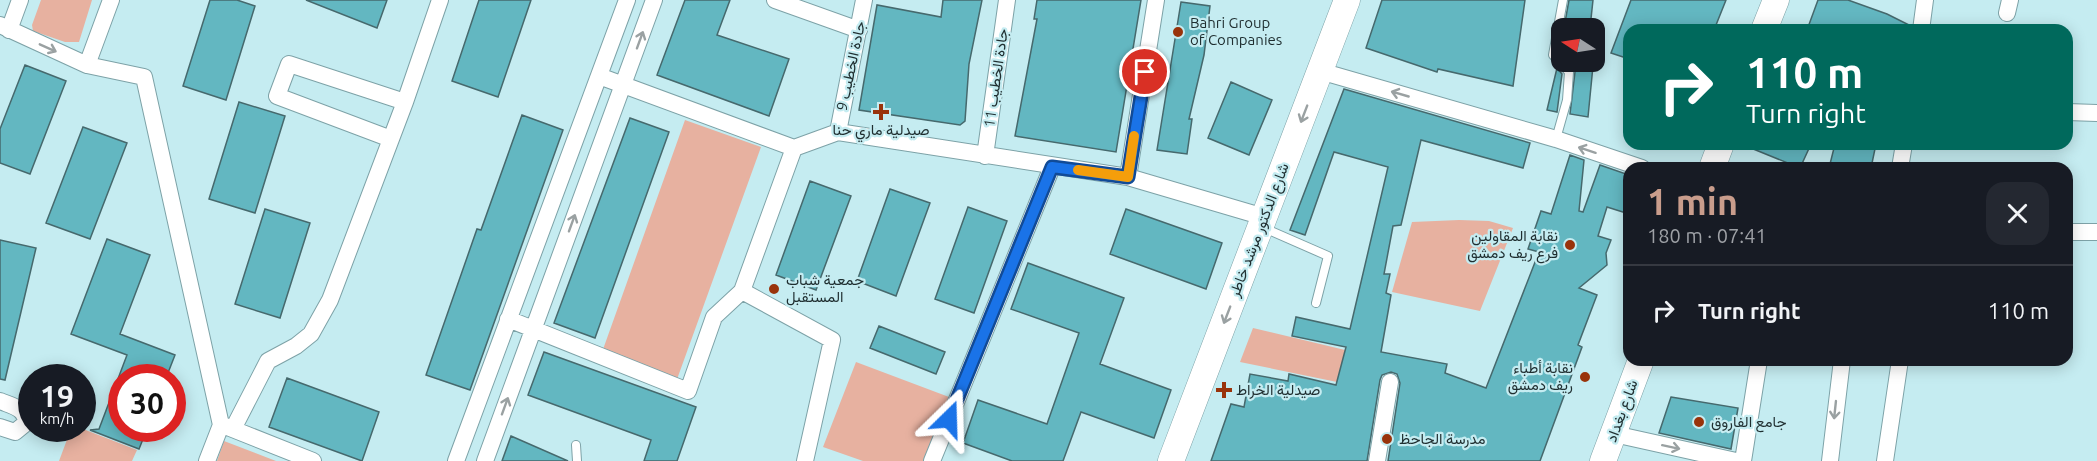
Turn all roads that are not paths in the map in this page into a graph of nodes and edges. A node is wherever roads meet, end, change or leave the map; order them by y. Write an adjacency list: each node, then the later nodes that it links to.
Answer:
1 (20, 0): 16 (street)
2 (111, 0): 18 (street)
3 (440, 0): 22 (street)
4 (627, 0): 20 (street)
5 (654, 0): 21 (street, one-way to 5)
6 (775, 0): 17 (street)
7 (864, 0): 17 (street, جادة الخطيب 9)
8 (1007, 0): 29 (street, جادة الخطيب 11)
9 (1156, 0): 32 (street)
10 (1347, 0): 19 (main road, شارع الدكتور مرشد خاطر)
11 (1563, 0): 27 (lane)
12 (1776, 0): 14 (main road)
13 (1925, 0): 15 (street)
14 (1766, 24)
15 (1922, 24)
16 (5, 28): 18 (street, one-way to 18)
17 (859, 30): 25 (street, جادة الخطيب 9)
18 (87, 65): 47 (street)
19 (1320, 71): 27 (street, one-way to 19); 33 (main road, شارع الدكتور مرشد خاطر, one-way to 33)
20 (599, 76): 21 (street); 38 (street)
21 (623, 85): 28 (street); 39 (street, one-way to 21)
22 (405, 102): 26 (street); 26 (street)
23 (2073, 112): 24 (street)
24 (2097, 113)
25 (838, 132): 28 (street); 29 (street)
26 (392, 139): 47 (street)
27 (1556, 139): 30 (street, one-way to 27)
28 (794, 148): 36 (street)
29 (985, 156): 31 (street)
30 (1624, 162)
31 (1052, 167): 32 (street); 56 (street)
32 (1128, 177): 33 (street)
33 (1263, 221): 37 (lane); 57 (main road, شارع الدكتور مرشد خاطر, one-way to 57)
34 (2073, 232): 35 (street)
35 (2097, 232)
36 (742, 291): 39 (street); 55 (street)
37 (1316, 303)
38 (508, 319): 39 (street); 52 (street)
39 (533, 330): 53 (street, one-way to 39)
40 (1639, 366): 48 (main road, شارع بغداد)
41 (1757, 366): 61 (street)
42 (1841, 366): 62 (street, one-way to 62)
43 (1899, 366): 63 (street)
44 (1390, 382): 58 (street)
45 (0, 401): 46 (street)
46 (0, 427)
47 (227, 427): 50 (street); 51 (street)
48 (1614, 434): 59 (main road, شارع بغداد); 60 (street, one-way to 60)
49 (576, 445): 54 (lane)
50 (207, 461)
51 (313, 461)
52 (456, 461)
53 (485, 461)
54 (577, 461)
55 (805, 461)
56 (932, 461)
57 (1171, 461)
58 (1377, 461)
59 (1603, 461)
60 (1736, 461)
61 (1743, 461)
62 (1830, 461)
63 (1885, 461)

